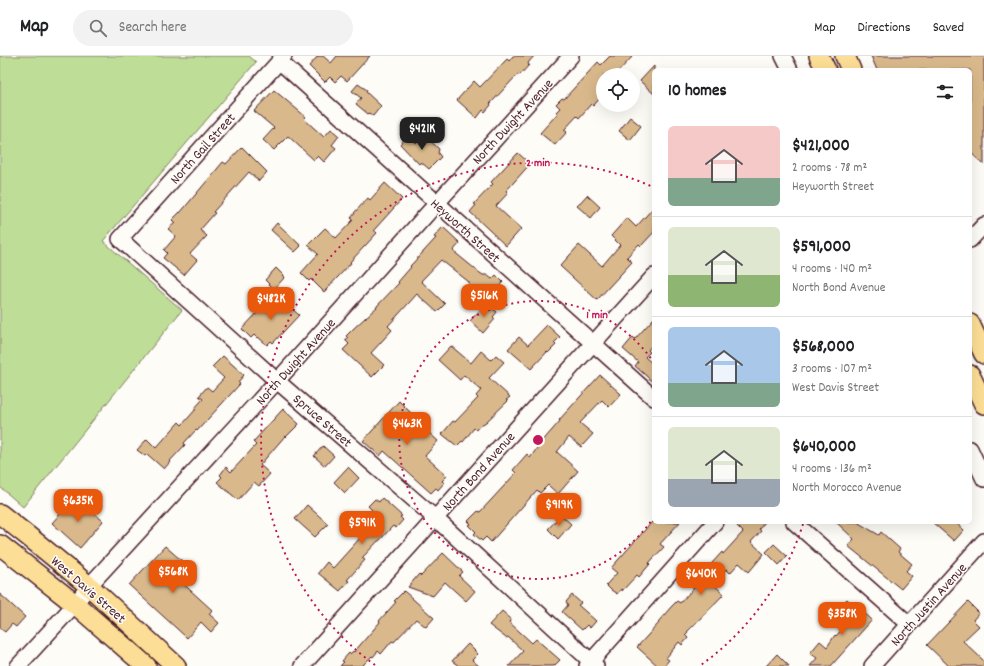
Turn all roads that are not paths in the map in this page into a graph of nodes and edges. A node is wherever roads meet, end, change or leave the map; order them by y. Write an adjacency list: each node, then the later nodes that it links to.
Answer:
1 (571, 56): 7 (street, North Dwight Avenue)
2 (783, 56): 5 (street)
3 (819, 56): 6 (main road)
4 (282, 58): 7 (street, Heyworth Street); 10 (street, North Gail Street)
5 (789, 68)
6 (825, 68)
7 (437, 203): 13 (street, Heyworth Street); 16 (street, North Dwight Avenue)
8 (984, 225): 9 (street)
9 (972, 238)
10 (120, 239): 16 (street, Spruce Street)
11 (652, 278): 13 (street, North Bond Avenue)
12 (972, 328): 14 (main road)
13 (593, 343): 17 (street, Heyworth Street); 22 (street, North Bond Avenue)
14 (984, 354)
15 (972, 379): 18 (main road)
16 (277, 381): 22 (street, Spruce Street); 27 (street, North Dwight Avenue)
17 (652, 396)
18 (984, 404)
19 (972, 453): 20 (street)
20 (984, 478)
21 (0, 514): 27 (main road, West Davis Street)
22 (435, 518): 30 (street, Spruce Street); 34 (street, North Bond Avenue)
23 (713, 524): 30 (street)
24 (796, 524): 29 (street)
25 (984, 541): 29 (street, North Justin Avenue)
26 (0, 545): 28 (main road, West Davis Street)
27 (89, 586): 28 (street, North Dwight Avenue); 33 (main road, West Davis Street)
28 (74, 604): 31 (street, North Dwight Avenue); 32 (main road, West Davis Street)
29 (909, 624): 35 (street, North Justin Avenue)
30 (591, 665)
31 (18, 666)
32 (146, 666)
33 (176, 666)
34 (302, 666)
35 (872, 666)

